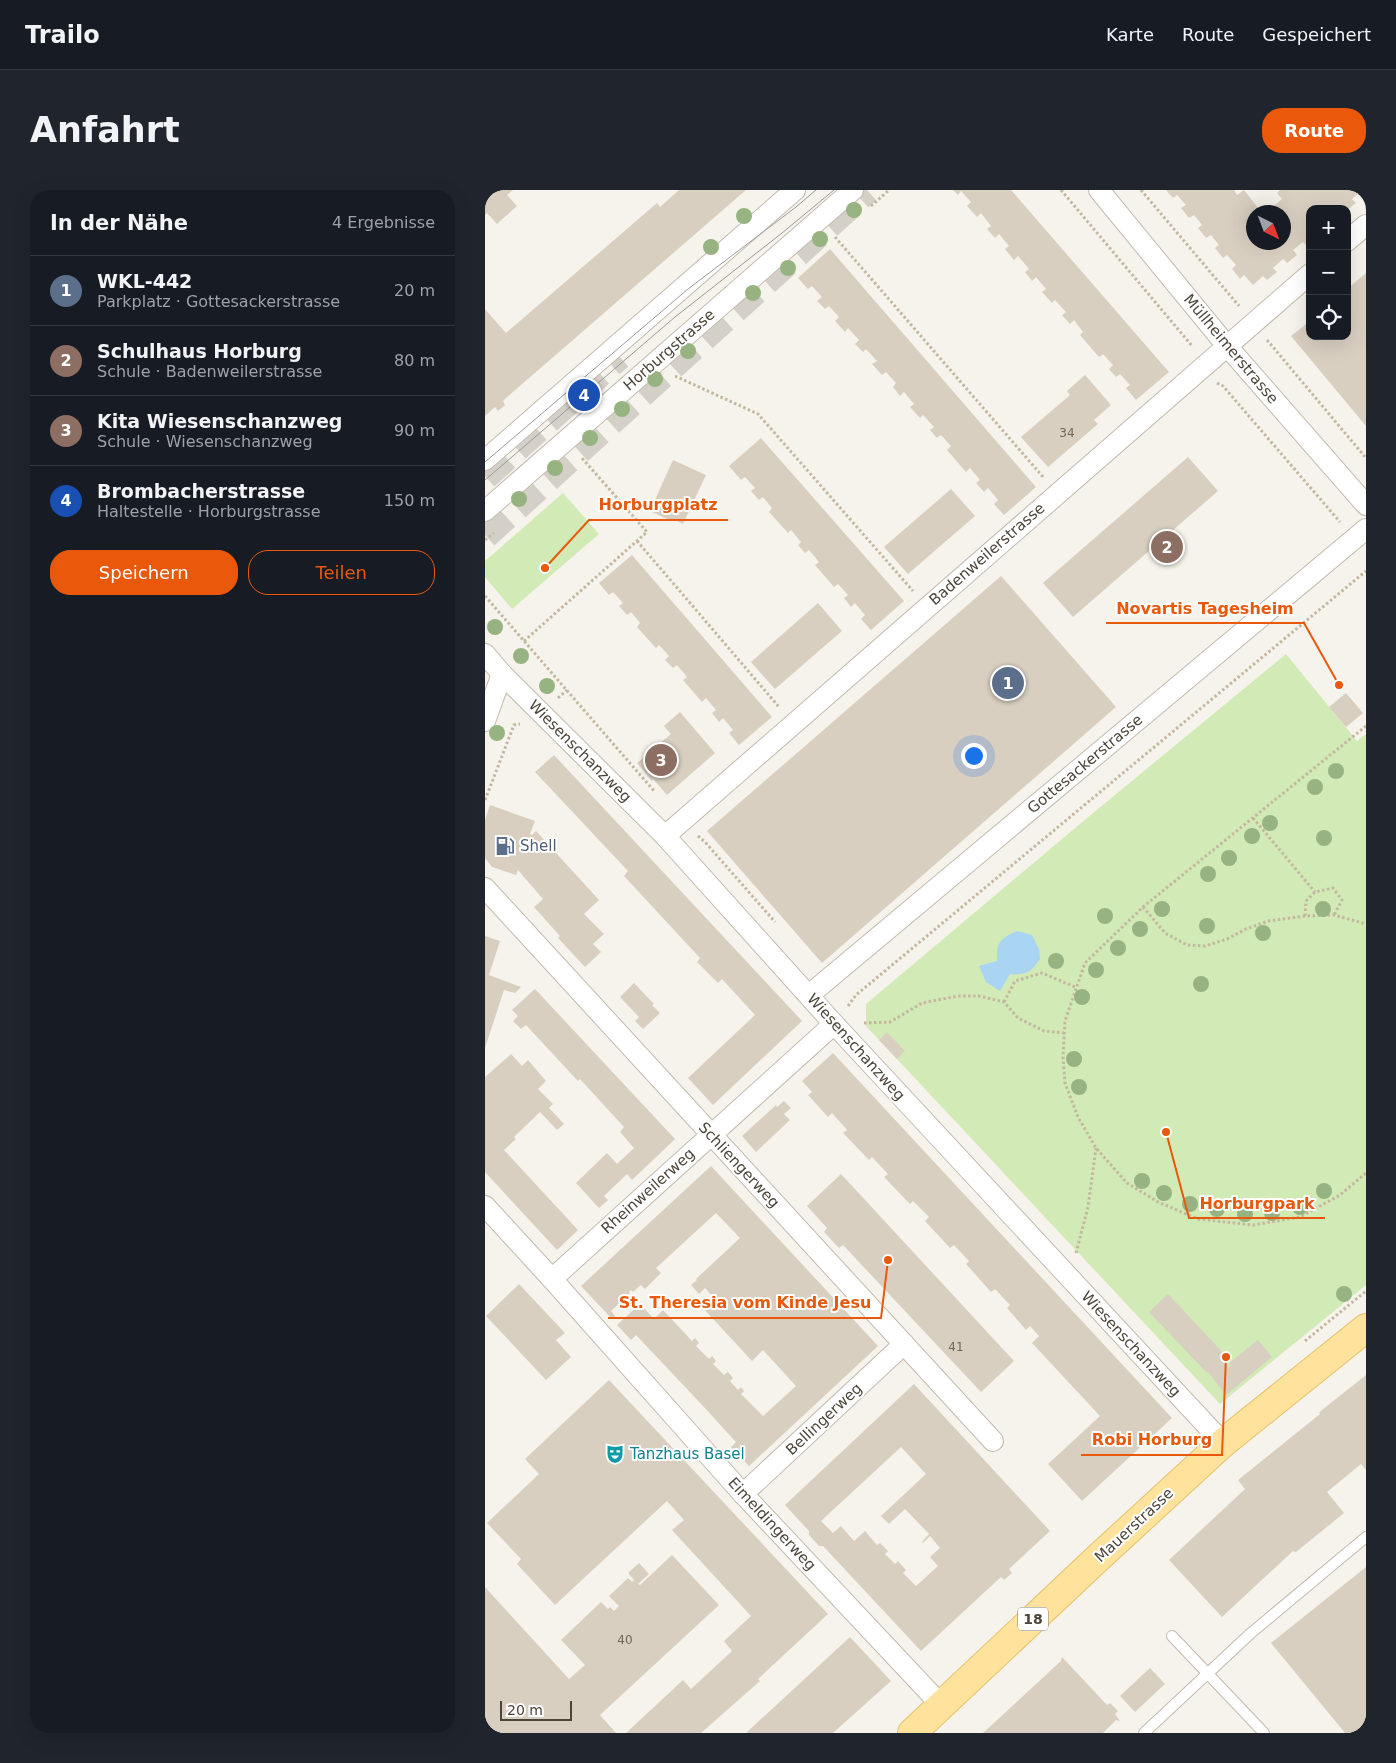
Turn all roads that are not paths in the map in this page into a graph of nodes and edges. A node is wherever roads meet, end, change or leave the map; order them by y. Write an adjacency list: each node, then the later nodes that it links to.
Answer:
1 (795, 190): 8 (street)
2 (853, 190): 10 (street, Horburgstrasse)
3 (1099, 190): 7 (street, Müllheimerstrasse)
4 (1366, 225): 5 (street)
5 (1351, 238)
6 (1306, 277): 7 (street, Badenweilerstrasse)
7 (1227, 346): 9 (street, Müllheimerstrasse); 15 (street, Badenweilerstrasse)
8 (485, 460)
9 (1366, 505)
10 (485, 510)
11 (1363, 531): 17 (street, Gottesackerstrasse)
12 (485, 654): 13 (street, Wiesenschanzweg)
13 (502, 674): 14 (street); 15 (street, Wiesenschanzweg)
14 (485, 721)
15 (665, 836): 17 (street, Wiesenschanzweg)
16 (485, 888): 19 (street, Schliengerweg)
17 (809, 995): 18 (street, Wiesenschanzweg)
18 (833, 1024): 19 (street, Rheinweilerweg); 25 (street, Wiesenschanzweg)
19 (711, 1134): 21 (street, Rheinweilerweg); 23 (street, Schliengerweg)
20 (485, 1206): 21 (street, Eimeldingerweg)
21 (552, 1279): 26 (street, Eimeldingerweg)
22 (1366, 1328): 25 (main road, Mauerstrasse / 18)
23 (904, 1344): 24 (street, Schliengerweg); 26 (street, Bellingerweg)
24 (993, 1441)
25 (1223, 1443): 30 (main road, Mauerstrasse / 18)
26 (743, 1494): 30 (street, Eimeldingerweg)
27 (1366, 1537): 29 (lane)
28 (1172, 1636): 29 (lane)
29 (1207, 1674): 32 (lane); 33 (lane)
30 (942, 1706): 31 (main road, Mauerstrasse / 18)
31 (912, 1733)
32 (1144, 1733)
33 (1264, 1733)

